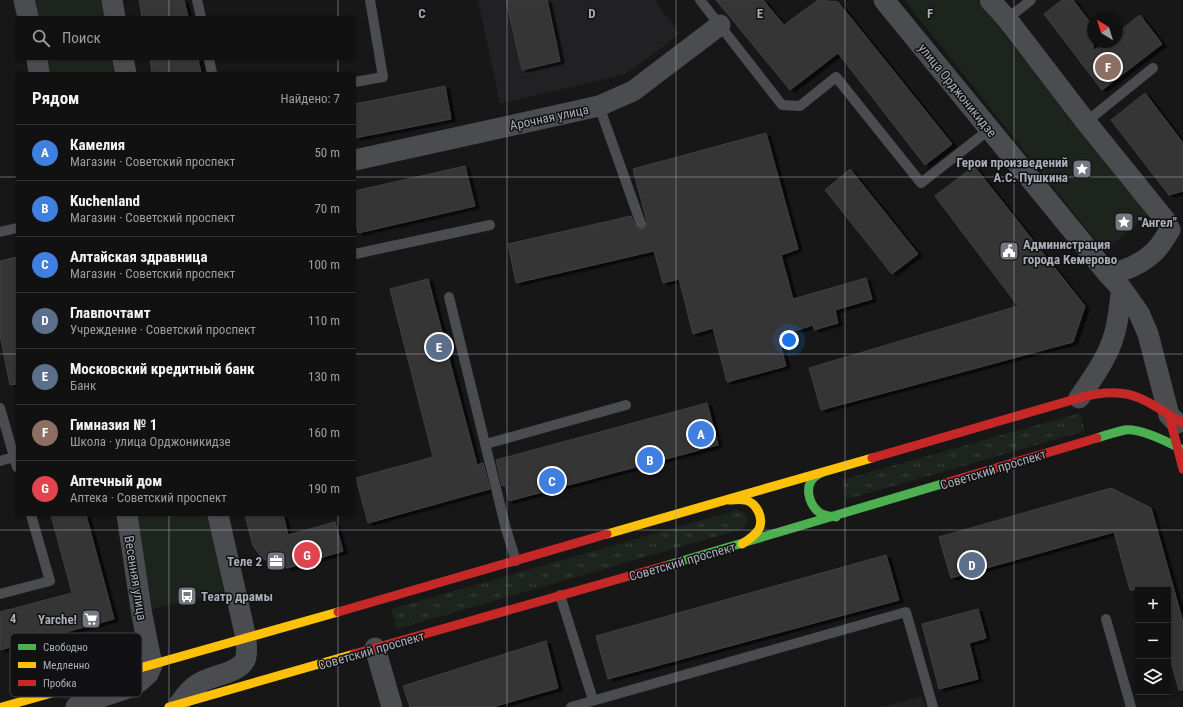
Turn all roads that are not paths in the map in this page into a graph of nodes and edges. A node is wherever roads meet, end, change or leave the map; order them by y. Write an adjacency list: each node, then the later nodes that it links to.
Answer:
1 (24, 0): 9 (street)
2 (112, 0): 10 (street)
3 (197, 0): 11 (lane)
4 (370, 0): 21 (lane)
5 (700, 0): 13 (lane)
6 (884, 0): 24 (street, улица Орджоникидзе)
7 (990, 0): 12 (street)
8 (1030, 0): 12 (lane)
9 (28, 16)
10 (115, 16)
11 (201, 16)
12 (1007, 19): 23 (street)
13 (720, 25): 22 (street, Арочная улица); 24 (lane)
14 (36, 60): 18 (street)
15 (124, 60): 19 (street)
16 (209, 60): 20 (lane)
17 (1153, 68): 23 (lane)
18 (39, 72)
19 (126, 72)
20 (212, 72)
21 (356, 82)
22 (598, 106): 25 (street, Арочная улица); 26 (lane)
23 (1086, 122): 31 (street)
24 (990, 129): 31 (street, улица Орджоникидзе)
25 (356, 160)
26 (641, 224)
27 (490, 225): 30 (lane)
28 (16, 228): 29 (lane)
29 (0, 232)
30 (356, 254)
31 (1108, 274): 32 (street, улица Орджоникидзе)
32 (1122, 289): 34 (street); 37 (street, улица Орджоникидзе)
33 (449, 297): 39 (lane)
34 (1078, 398): 37 (main road); 43 (main road)
35 (626, 405): 39 (lane)
36 (0, 408): 38 (lane)
37 (1179, 433): 42 (main road); 48 (main road, Советский проспект)
38 (13, 441): 41 (lane)
39 (486, 444): 50 (lane)
40 (0, 461): 41 (lane)
41 (16, 462)
42 (1183, 469)
43 (821, 473): 44 (main road); 48 (main road)
44 (729, 500): 49 (main road); 50 (main road)
45 (31, 516): 51 (lane)
46 (127, 516): 56 (street, Весенняя улица)
47 (218, 516): 54 (street)
48 (836, 517): 49 (main road, Советский проспект)
49 (741, 544): 52 (main road, Советский проспект)
50 (516, 561): 54 (main road)
51 (0, 594)
52 (560, 596): 55 (main road, Советский проспект); 61 (lane)
53 (1106, 619): 68 (lane)
54 (246, 638): 56 (main road); 62 (street, Советский проспект)
55 (375, 648): 62 (main road, Советский проспект); 65 (street)
56 (152, 665): 57 (main road); 58 (street)
57 (142, 668)
58 (142, 679)
59 (38, 697): 63 (main road)
60 (101, 697): 64 (street)
61 (594, 700): 66 (lane); 67 (lane)
62 (174, 706)
63 (2, 707)
64 (76, 707)
65 (392, 707)
66 (571, 707)
67 (933, 707)
68 (1131, 707)

